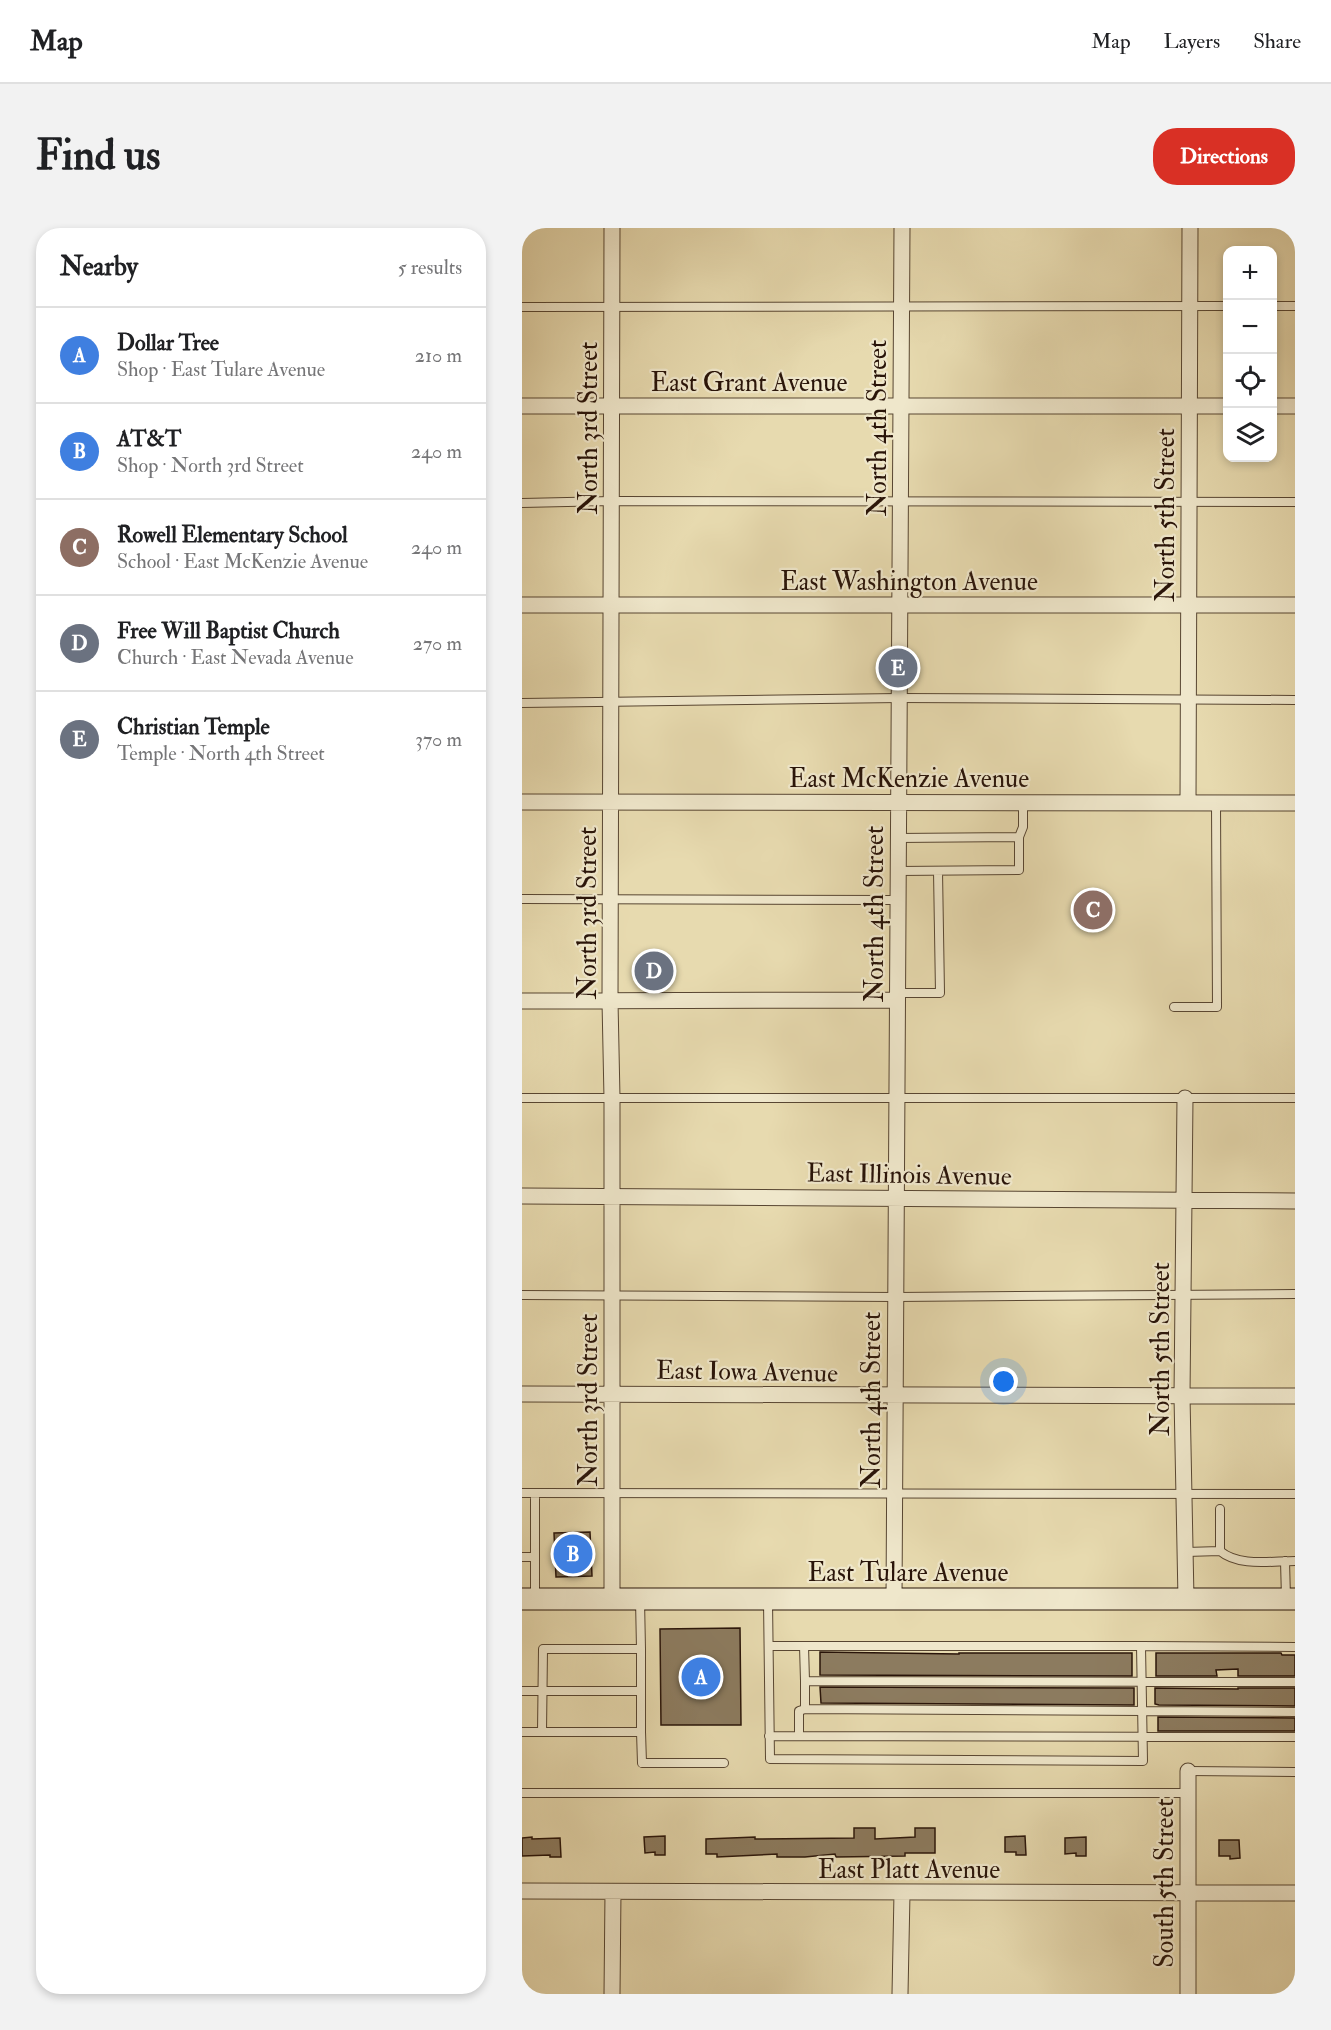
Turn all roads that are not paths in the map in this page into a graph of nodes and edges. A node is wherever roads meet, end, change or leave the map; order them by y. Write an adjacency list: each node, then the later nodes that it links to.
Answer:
1 (612, 228): 4 (street, North 3rd Street)
2 (902, 228): 5 (street, North 4th Street)
3 (1190, 228): 6 (street, North 5th Street)
4 (612, 306): 5 (lane); 10 (lane); 12 (street, North 3rd Street)
5 (901, 306): 6 (lane); 13 (street, North 4th Street)
6 (1190, 306): 7 (lane); 14 (street, North 5th Street)
7 (1223, 306)
8 (1277, 306): 9 (lane)
9 (1295, 306)
10 (522, 307)
11 (522, 406): 12 (street, East Grant Avenue)
12 (612, 406): 13 (street, East Grant Avenue); 18 (street, North 3rd Street)
13 (901, 406): 14 (street, East Grant Avenue); 19 (street, North 4th Street)
14 (1190, 406): 15 (street, East Grant Avenue); 20 (street, North 5th Street)
15 (1223, 406)
16 (1277, 406): 17 (street)
17 (1295, 406)
18 (612, 501): 19 (lane); 22 (lane); 24 (street, North 3rd Street)
19 (900, 502): 20 (lane); 25 (street, North 4th Street)
20 (1189, 502): 21 (lane); 26 (street, North 5th Street)
21 (1295, 502)
22 (522, 503)
23 (522, 605): 24 (street, East Washington Avenue)
24 (612, 605): 25 (street, East Washington Avenue); 32 (street, North 3rd Street)
25 (900, 605): 26 (street, East Washington Avenue); 28 (street, North 4th Street)
26 (1189, 605): 27 (street, East Washington Avenue); 29 (street, North 5th Street)
27 (1295, 605)
28 (899, 698): 29 (lane); 32 (lane); 35 (street, North 4th Street)
29 (1188, 700): 30 (lane); 37 (street, North 5th Street)
30 (1295, 700)
31 (522, 703): 32 (lane)
32 (612, 703): 34 (street, North 3rd Street)
33 (522, 802): 34 (street, East McKenzie Avenue)
34 (612, 802): 35 (street, East McKenzie Avenue); 44 (street, North 3rd Street)
35 (898, 802): 36 (street, East McKenzie Avenue); 41 (street, North 4th Street)
36 (1023, 803): 37 (street, East McKenzie Avenue); 40 (lane)
37 (1188, 803): 38 (street, East McKenzie Avenue)
38 (1216, 803): 39 (street, East McKenzie Avenue); 50 (lane)
39 (1295, 803)
40 (1018, 837): 41 (lane); 43 (lane)
41 (898, 838): 42 (street, North 4th Street)
42 (898, 871): 43 (lane); 46 (street, North 4th Street)
43 (938, 871): 47 (lane)
44 (611, 898): 45 (lane); 46 (lane); 49 (street, North 3rd Street)
45 (522, 899)
46 (898, 900): 47 (street, North 4th Street)
47 (897, 997): 49 (street); 55 (street, North 4th Street)
48 (522, 1001): 49 (street)
49 (610, 1001): 52 (street, North 3rd Street)
50 (1174, 1007)
51 (522, 1098): 52 (lane)
52 (612, 1098): 55 (lane); 56 (street, North 3rd Street)
53 (1185, 1098): 54 (lane); 55 (lane); 59 (street, North 5th Street)
54 (1295, 1098)
55 (897, 1099): 58 (street, North 4th Street)
56 (612, 1195): 57 (street, East Illinois Avenue); 58 (street, East Illinois Avenue); 62 (street, North 3rd Street)
57 (522, 1196)
58 (896, 1198): 59 (street, East Illinois Avenue); 65 (street, North 4th Street)
59 (1185, 1201): 60 (street, East Illinois Avenue); 63 (street, North 5th Street)
60 (1295, 1201)
61 (522, 1294): 62 (lane)
62 (612, 1294): 65 (lane); 67 (street, North 3rd Street)
63 (1184, 1294): 64 (lane); 65 (lane); 69 (street, North 5th Street)
64 (1295, 1294)
65 (896, 1297): 68 (street, North 4th Street)
66 (522, 1394): 67 (street, East Iowa Avenue)
67 (612, 1394): 68 (street, East Iowa Avenue); 73 (street, North 3rd Street)
68 (895, 1396): 69 (street, East Iowa Avenue); 74 (street, North 4th Street)
69 (1182, 1396): 70 (street, East Iowa Avenue); 75 (street, North 5th Street)
70 (1295, 1396)
71 (522, 1493): 72 (lane)
72 (536, 1493): 73 (lane); 81 (lane)
73 (612, 1493): 74 (lane); 85 (street, North 3rd Street)
74 (895, 1493): 75 (lane); 88 (street, North 4th Street)
75 (1186, 1494): 76 (lane); 79 (street, North 5th Street)
76 (1295, 1494)
77 (1220, 1509): 78 (lane)
78 (1220, 1551): 79 (lane); 82 (lane)
79 (1186, 1552): 89 (street, North 5th Street)
80 (522, 1557): 81 (lane)
81 (536, 1557): 84 (lane)
82 (1285, 1561): 83 (lane); 90 (lane)
83 (1295, 1561)
84 (529, 1599): 85 (main road, East Tulare Avenue)
85 (612, 1599): 86 (main road, East Tulare Avenue)
86 (640, 1599): 87 (main road, East Tulare Avenue); 95 (lane)
87 (768, 1599): 88 (main road, East Tulare Avenue); 91 (lane)
88 (894, 1599): 89 (main road, East Tulare Avenue)
89 (1186, 1599): 90 (main road, East Tulare Avenue)
90 (1290, 1599)
91 (769, 1646): 92 (lane); 108 (lane)
92 (804, 1646): 93 (lane); 96 (lane)
93 (1141, 1646): 94 (lane); 97 (lane)
94 (1295, 1647)
95 (641, 1649): 100 (lane); 101 (lane)
96 (805, 1681): 97 (lane); 102 (lane)
97 (1142, 1682): 98 (lane); 103 (lane)
98 (1295, 1682)
99 (522, 1691): 100 (lane)
100 (543, 1691): 101 (lane); 106 (lane)
101 (641, 1691): 107 (lane)
102 (805, 1709): 103 (lane); 109 (lane)
103 (1142, 1712): 104 (lane); 110 (lane)
104 (1295, 1712)
105 (522, 1732): 106 (lane)
106 (542, 1732): 107 (lane)
107 (641, 1732): 112 (lane)
108 (770, 1736): 109 (lane); 110 (lane)
109 (799, 1736): 110 (lane)
110 (1142, 1737): 111 (lane)
111 (1295, 1737)
112 (724, 1763)
113 (1188, 1772): 114 (lane); 116 (street, South 5th Street)
114 (1295, 1772)
115 (522, 1792): 116 (lane)
116 (1188, 1793): 120 (street, South 5th Street)
117 (522, 1891): 118 (street, East Platt Avenue)
118 (613, 1892): 119 (street, East Platt Avenue); 122 (street)
119 (902, 1893): 120 (street, East Platt Avenue); 123 (street)
120 (1188, 1893): 121 (street, East Platt Avenue); 124 (street, South 5th Street)
121 (1295, 1893)
122 (612, 1994)
123 (900, 1994)
124 (1188, 1994)

